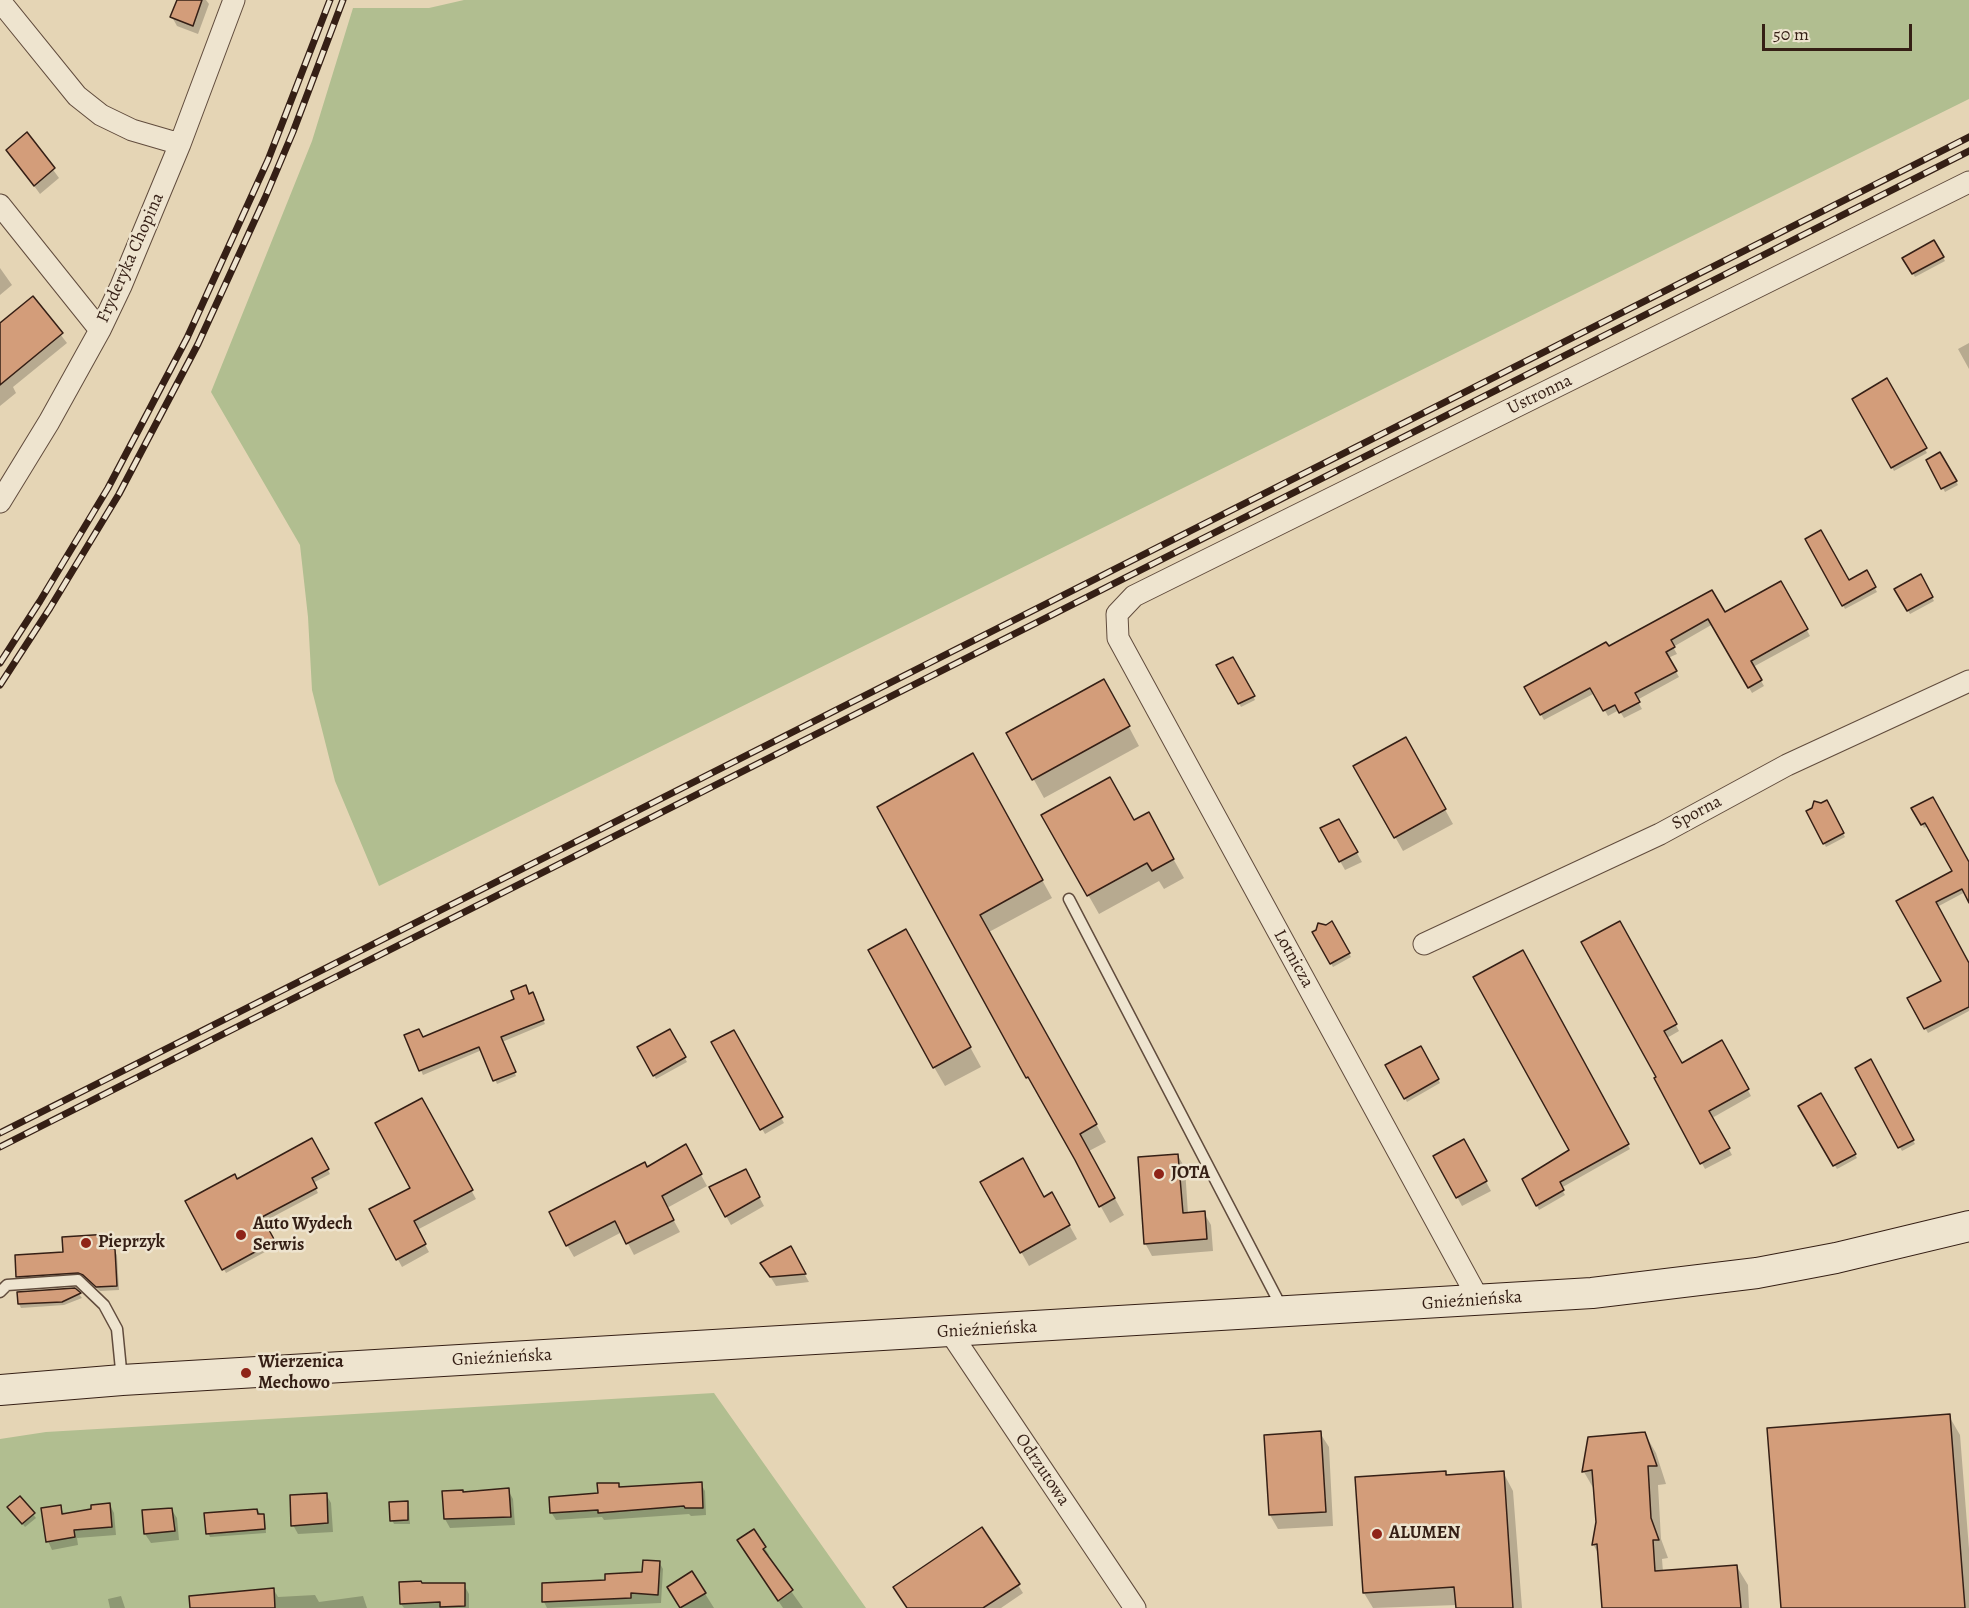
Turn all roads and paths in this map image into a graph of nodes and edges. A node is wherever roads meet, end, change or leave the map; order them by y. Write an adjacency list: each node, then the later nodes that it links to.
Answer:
1 (234, 0): 3 (street, Fryderyka Chopina)
2 (0, 1): 3 (street)
3 (180, 144): 6 (street, Fryderyka Chopina)
4 (1969, 182): 8 (street, Ustronna)
5 (0, 205): 6 (street)
6 (100, 330): 7 (street, Fryderyka Chopina)
7 (0, 502)
8 (1117, 614): 14 (street, Lotnicza)
9 (1969, 681): 11 (street, Sporna)
10 (1069, 898): 15 (lane)
11 (1424, 944)
12 (1969, 1226): 14 (main road, Gnieźnieńska)
13 (0, 1292): 17 (lane)
14 (1479, 1300): 15 (main road, Gnieźnieńska)
15 (1284, 1312): 16 (main road, Gnieźnieńska)
16 (950, 1332): 17 (main road, Gnieźnieńska); 19 (street, Odrzutowa)
17 (122, 1380): 18 (main road, Gnieźnieńska)
18 (0, 1390)
19 (1135, 1608)

